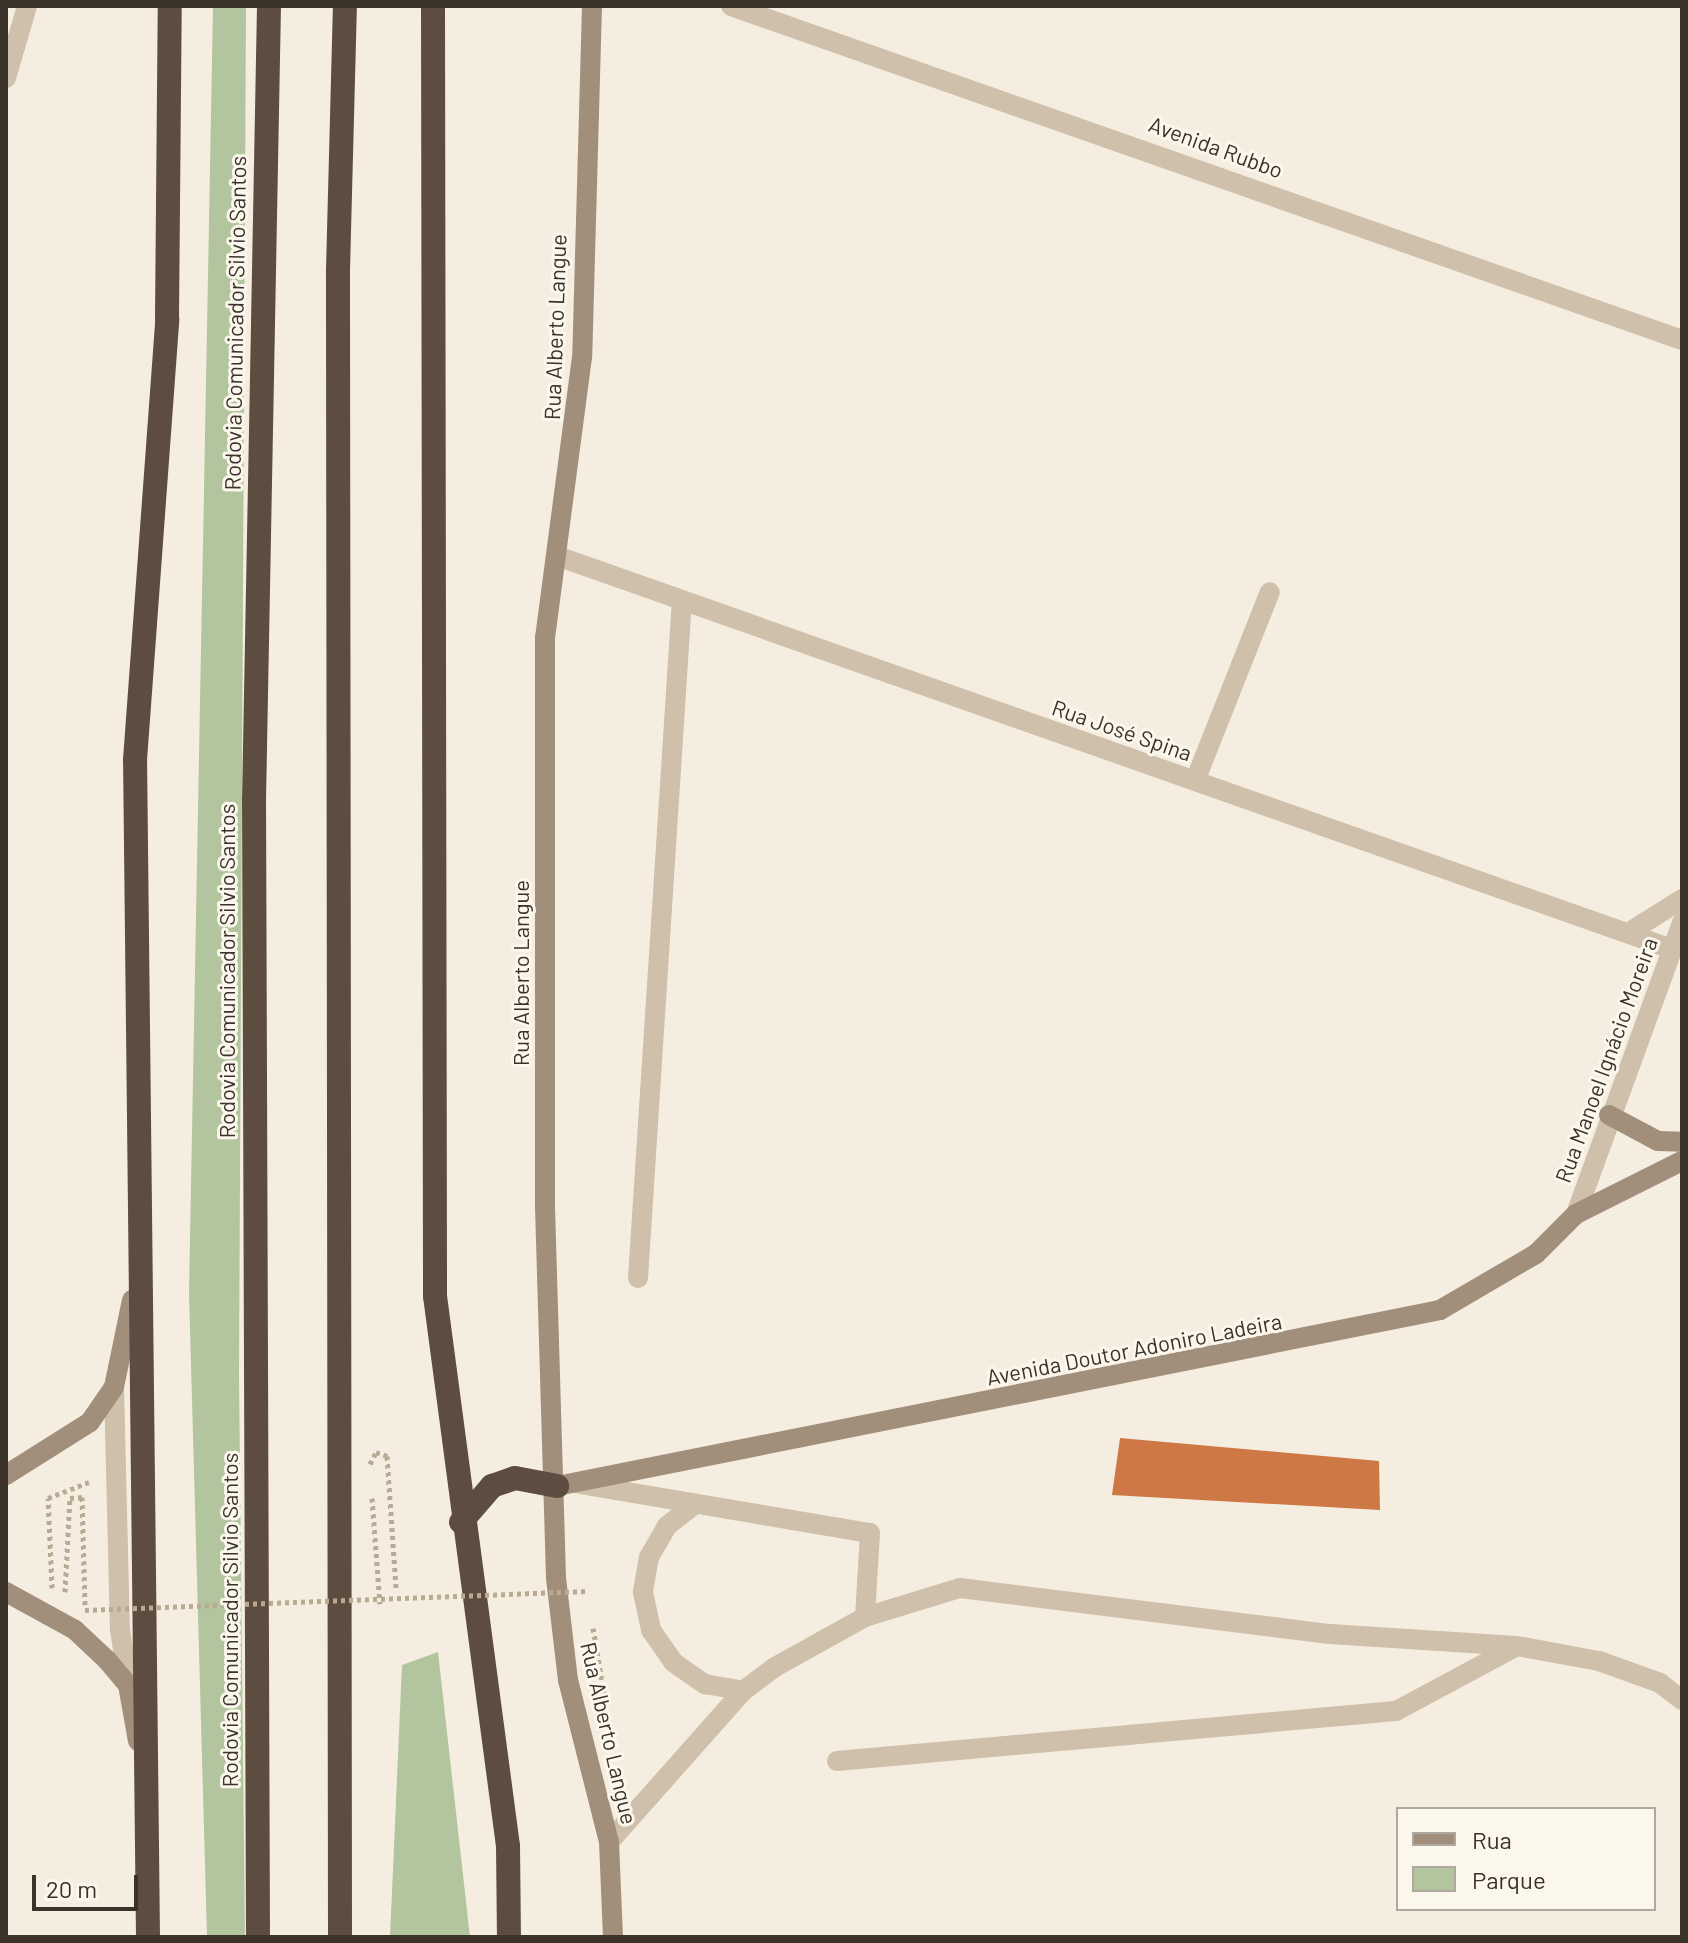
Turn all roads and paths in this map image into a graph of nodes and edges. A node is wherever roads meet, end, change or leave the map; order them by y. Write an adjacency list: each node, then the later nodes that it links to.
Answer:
1 (27, 6): 8 (street)
2 (170, 6): 22 (highway)
3 (269, 6): 47 (highway, Rodovia Comunicador Silvio Santos)
4 (345, 6): 48 (highway)
5 (433, 6): 31 (highway)
6 (592, 6): 10 (street, Rua Alberto Langue)
7 (731, 6): 9 (street, Avenida Rubbo)
8 (6, 78)
9 (1682, 340)
10 (557, 556): 12 (street, Rua José Spina); 28 (street, Rua Alberto Langue)
11 (1270, 592): 13 (street)
12 (682, 600): 13 (street, Rua José Spina); 23 (street)
13 (1195, 781): 16 (street, Rua José Spina)
14 (1682, 899): 16 (street)
15 (1682, 922): 17 (street, Rua Manoel Ignácio Moreira)
16 (1628, 933): 17 (street, Rua José Spina)
17 (1672, 949): 18 (street, Rua Manoel Ignácio Moreira)
18 (1609, 1115): 19 (street); 21 (street, Rua Manoel Ignácio Moreira)
19 (1682, 1142)
20 (1682, 1161): 21 (street, Avenida Doutor Adoniro Ladeira)
21 (1576, 1214): 28 (street, Avenida Doutor Adoniro Ladeira)
22 (142, 1221): 24 (street); 44 (highway)
23 (638, 1278)
24 (114, 1387): 25 (street); 26 (street)
25 (118, 1471): 34 (path, bridge); 39 (street)
26 (6, 1475)
27 (371, 1478): 32 (path)
28 (565, 1485): 30 (street); 31 (highway); 45 (street, Rua Alberto Langue)
29 (372, 1494): 34 (path)
30 (695, 1504): 36 (street); 40 (street)
31 (461, 1522): 49 (highway)
32 (396, 1588)
33 (6, 1592): 39 (street)
34 (380, 1604): 35 (path, bridge)
35 (589, 1607)
36 (865, 1617): 38 (street); 40 (street)
37 (592, 1622): 42 (path)
38 (1517, 1646): 41 (street); 43 (street)
39 (128, 1685): 44 (street)
40 (743, 1691): 45 (street)
41 (1682, 1700)
42 (607, 1713)
43 (837, 1761)
44 (150, 1805): 46 (highway)
45 (609, 1842): 50 (street, Rua Alberto Langue)
46 (148, 1937)
47 (258, 1937)
48 (340, 1937)
49 (509, 1937)
50 (613, 1937)

